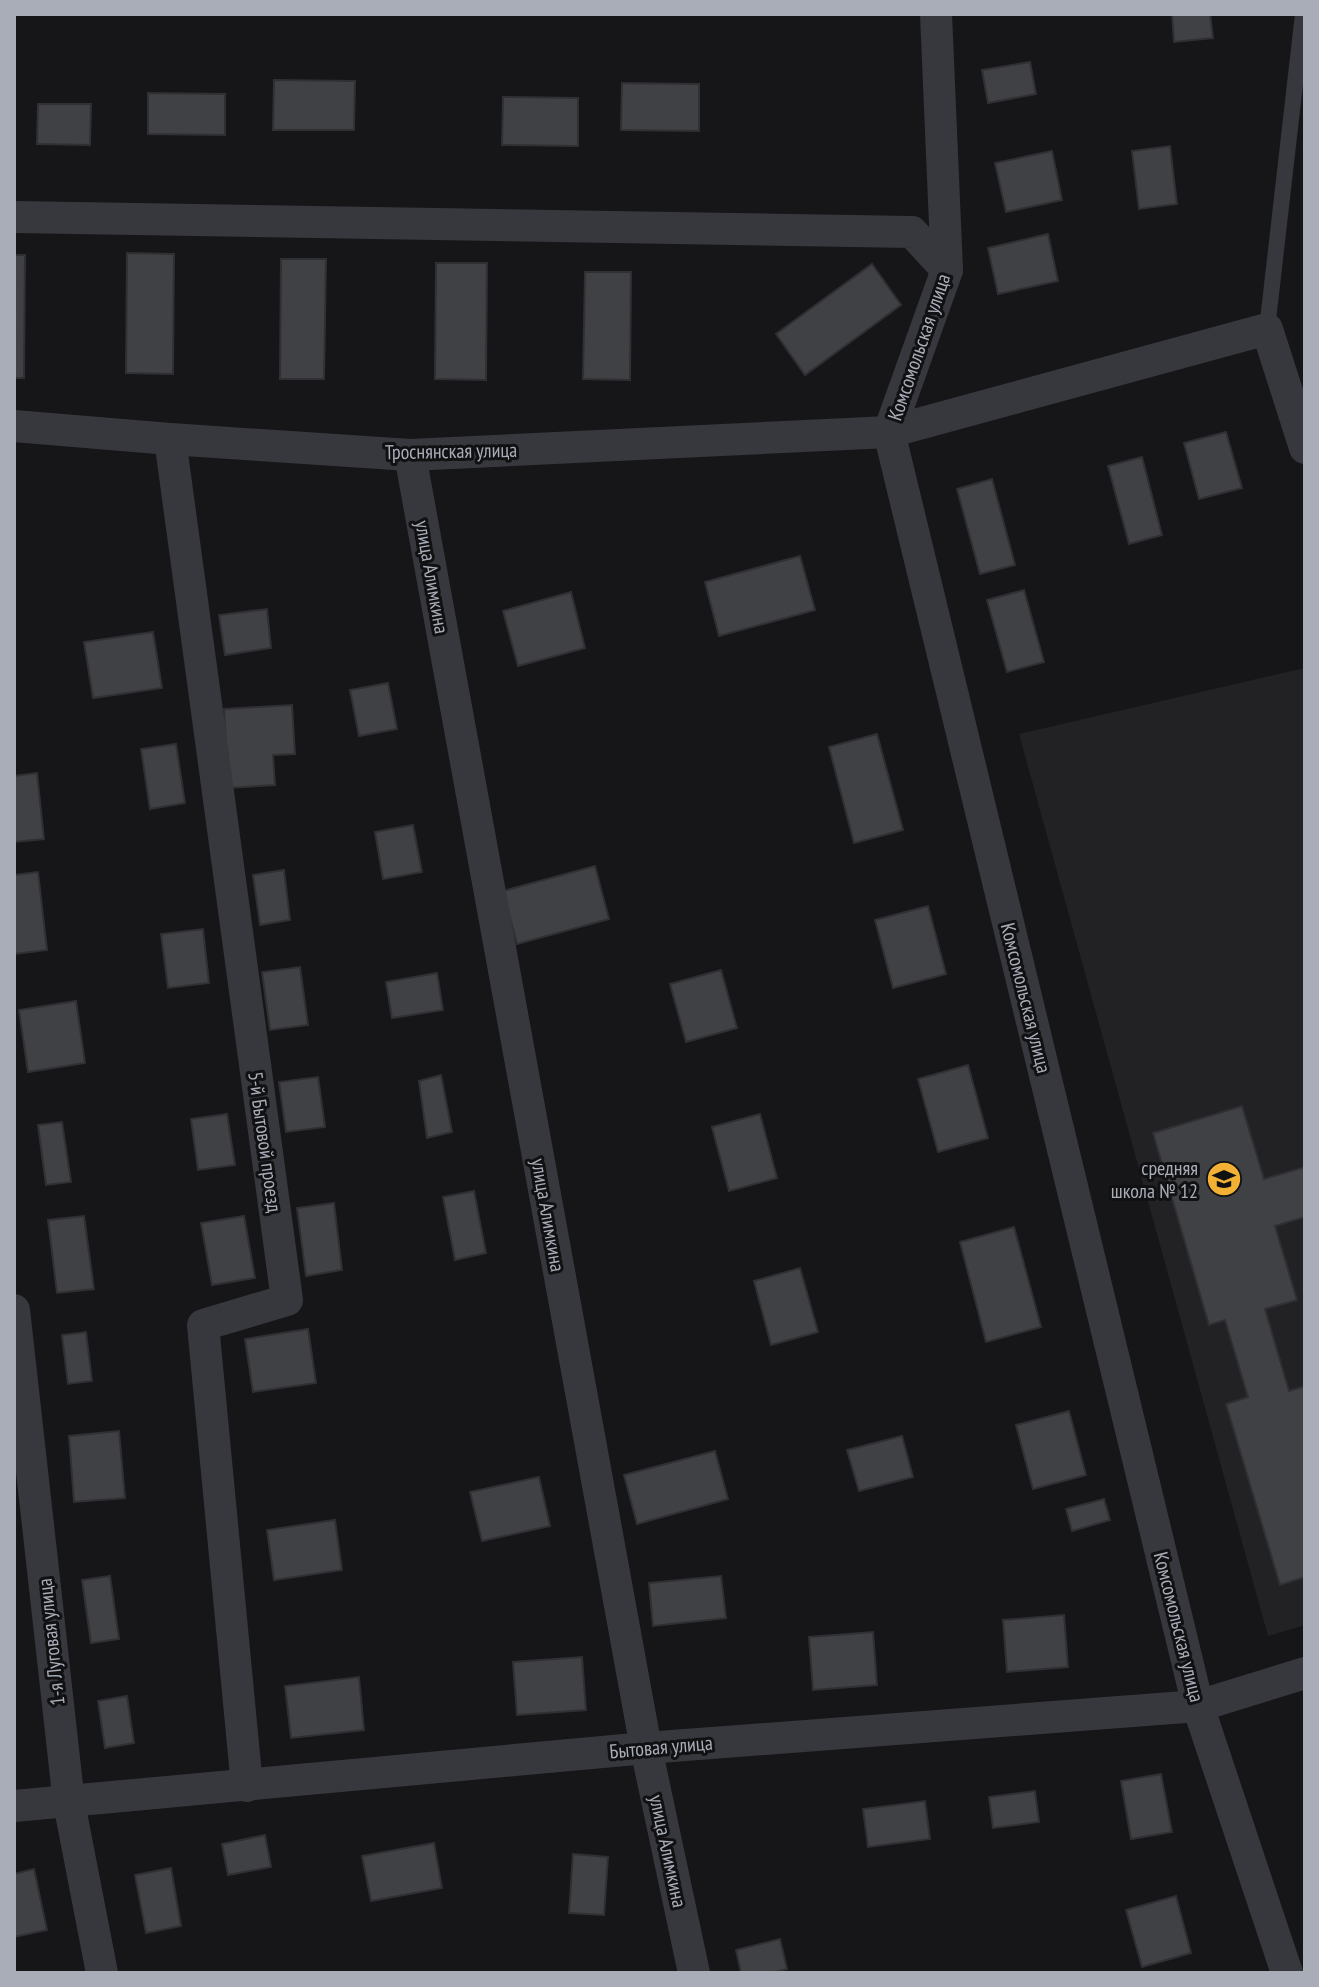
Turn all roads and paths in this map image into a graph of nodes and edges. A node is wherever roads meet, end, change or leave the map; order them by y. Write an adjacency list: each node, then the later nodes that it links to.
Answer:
1 (936, 14): 4 (street, Комсомольская улица)
2 (1303, 14): 5 (lane)
3 (14, 217): 4 (street)
4 (947, 270): 7 (street, Комсомольская улица)
5 (1267, 329): 7 (street, Троснянская улица); 9 (street)
6 (14, 426): 8 (street, Троснянская улица)
7 (889, 432): 10 (street, Троснянская улица); 13 (street, Комсомольская улица)
8 (170, 439): 10 (street, Троснянская улица); 15 (street, 5-й Бытовой проезд)
9 (1305, 448)
10 (410, 455): 14 (street, улица Алимкина)
11 (14, 1310): 16 (street, 1-я Луговая улица)
12 (1305, 1673): 13 (street, Бытовая улица)
13 (1198, 1706): 14 (street, Бытовая улица); 20 (street, Комсомольская улица)
14 (646, 1748): 15 (street, Бытовая улица); 19 (street, улица Алимкина)
15 (247, 1786): 16 (street, Бытовая улица)
16 (69, 1803): 17 (street, Бытовая улица); 18 (street, 1-я Луговая улица)
17 (14, 1806)
18 (102, 1973)
19 (694, 1973)
20 (1287, 1973)

